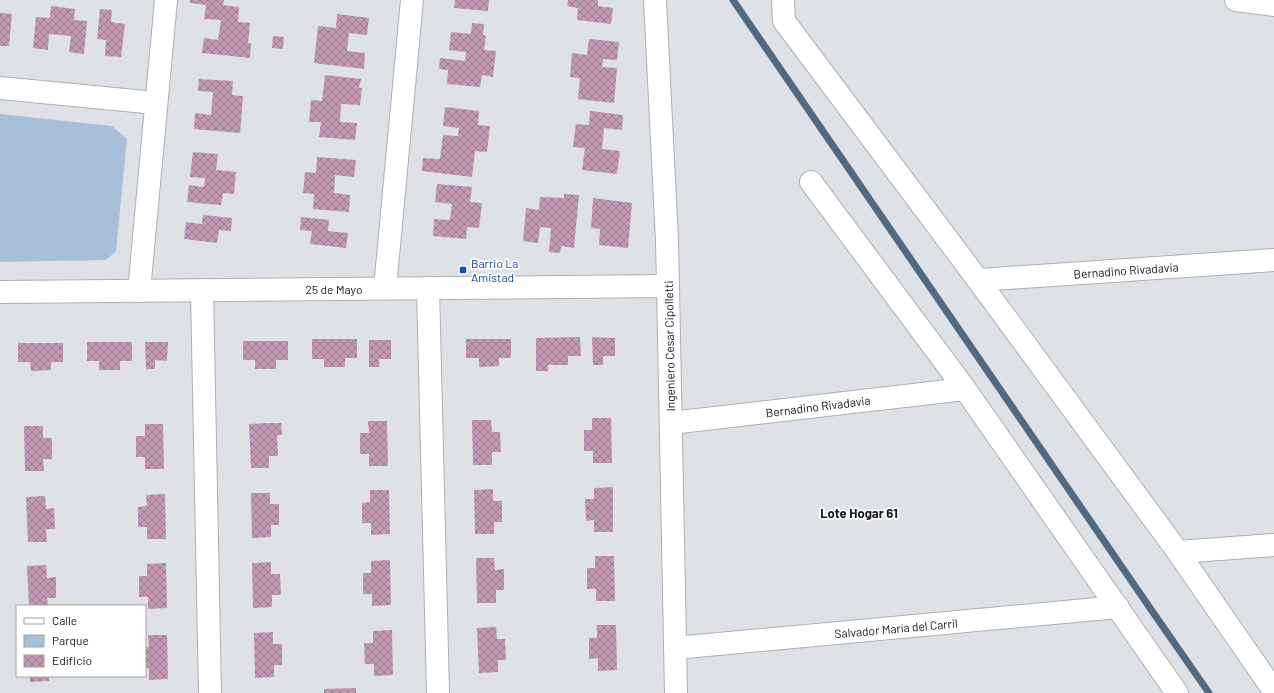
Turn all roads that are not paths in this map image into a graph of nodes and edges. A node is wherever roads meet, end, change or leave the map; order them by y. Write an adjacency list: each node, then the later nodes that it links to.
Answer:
1 (166, 0): 8 (street)
2 (412, 0): 13 (street)
3 (655, 0): 12 (street, Ingeniero Cesar Cipolletti)
4 (782, 0): 11 (street)
5 (1236, 0): 6 (street)
6 (1274, 5)
7 (0, 88): 8 (street)
8 (156, 103): 16 (street)
9 (811, 182): 18 (street)
10 (1274, 260): 11 (street, Bernadino Rivadavia)
11 (978, 280): 21 (street)
12 (668, 286): 14 (street, 25 de Mayo); 19 (street, Ingeniero Cesar Cipolletti)
13 (385, 288): 14 (street, 25 de Mayo); 15 (street, 25 de Mayo)
14 (428, 288): 26 (street)
15 (202, 290): 16 (street, 25 de Mayo); 25 (street)
16 (139, 291): 17 (street, 25 de Mayo)
17 (0, 292)
18 (965, 389): 19 (street, Bernadino Rivadavia); 22 (street)
19 (670, 423): 23 (street, Ingeniero Cesar Cipolletti)
20 (1274, 545): 21 (street)
21 (1178, 552): 24 (street)
22 (1118, 607): 23 (street, Salvador María del Carril); 28 (street)
23 (675, 648): 27 (street, Ingeniero Cesar Cipolletti)
24 (1274, 691)
25 (210, 693)
26 (438, 693)
27 (676, 693)
28 (1177, 693)

